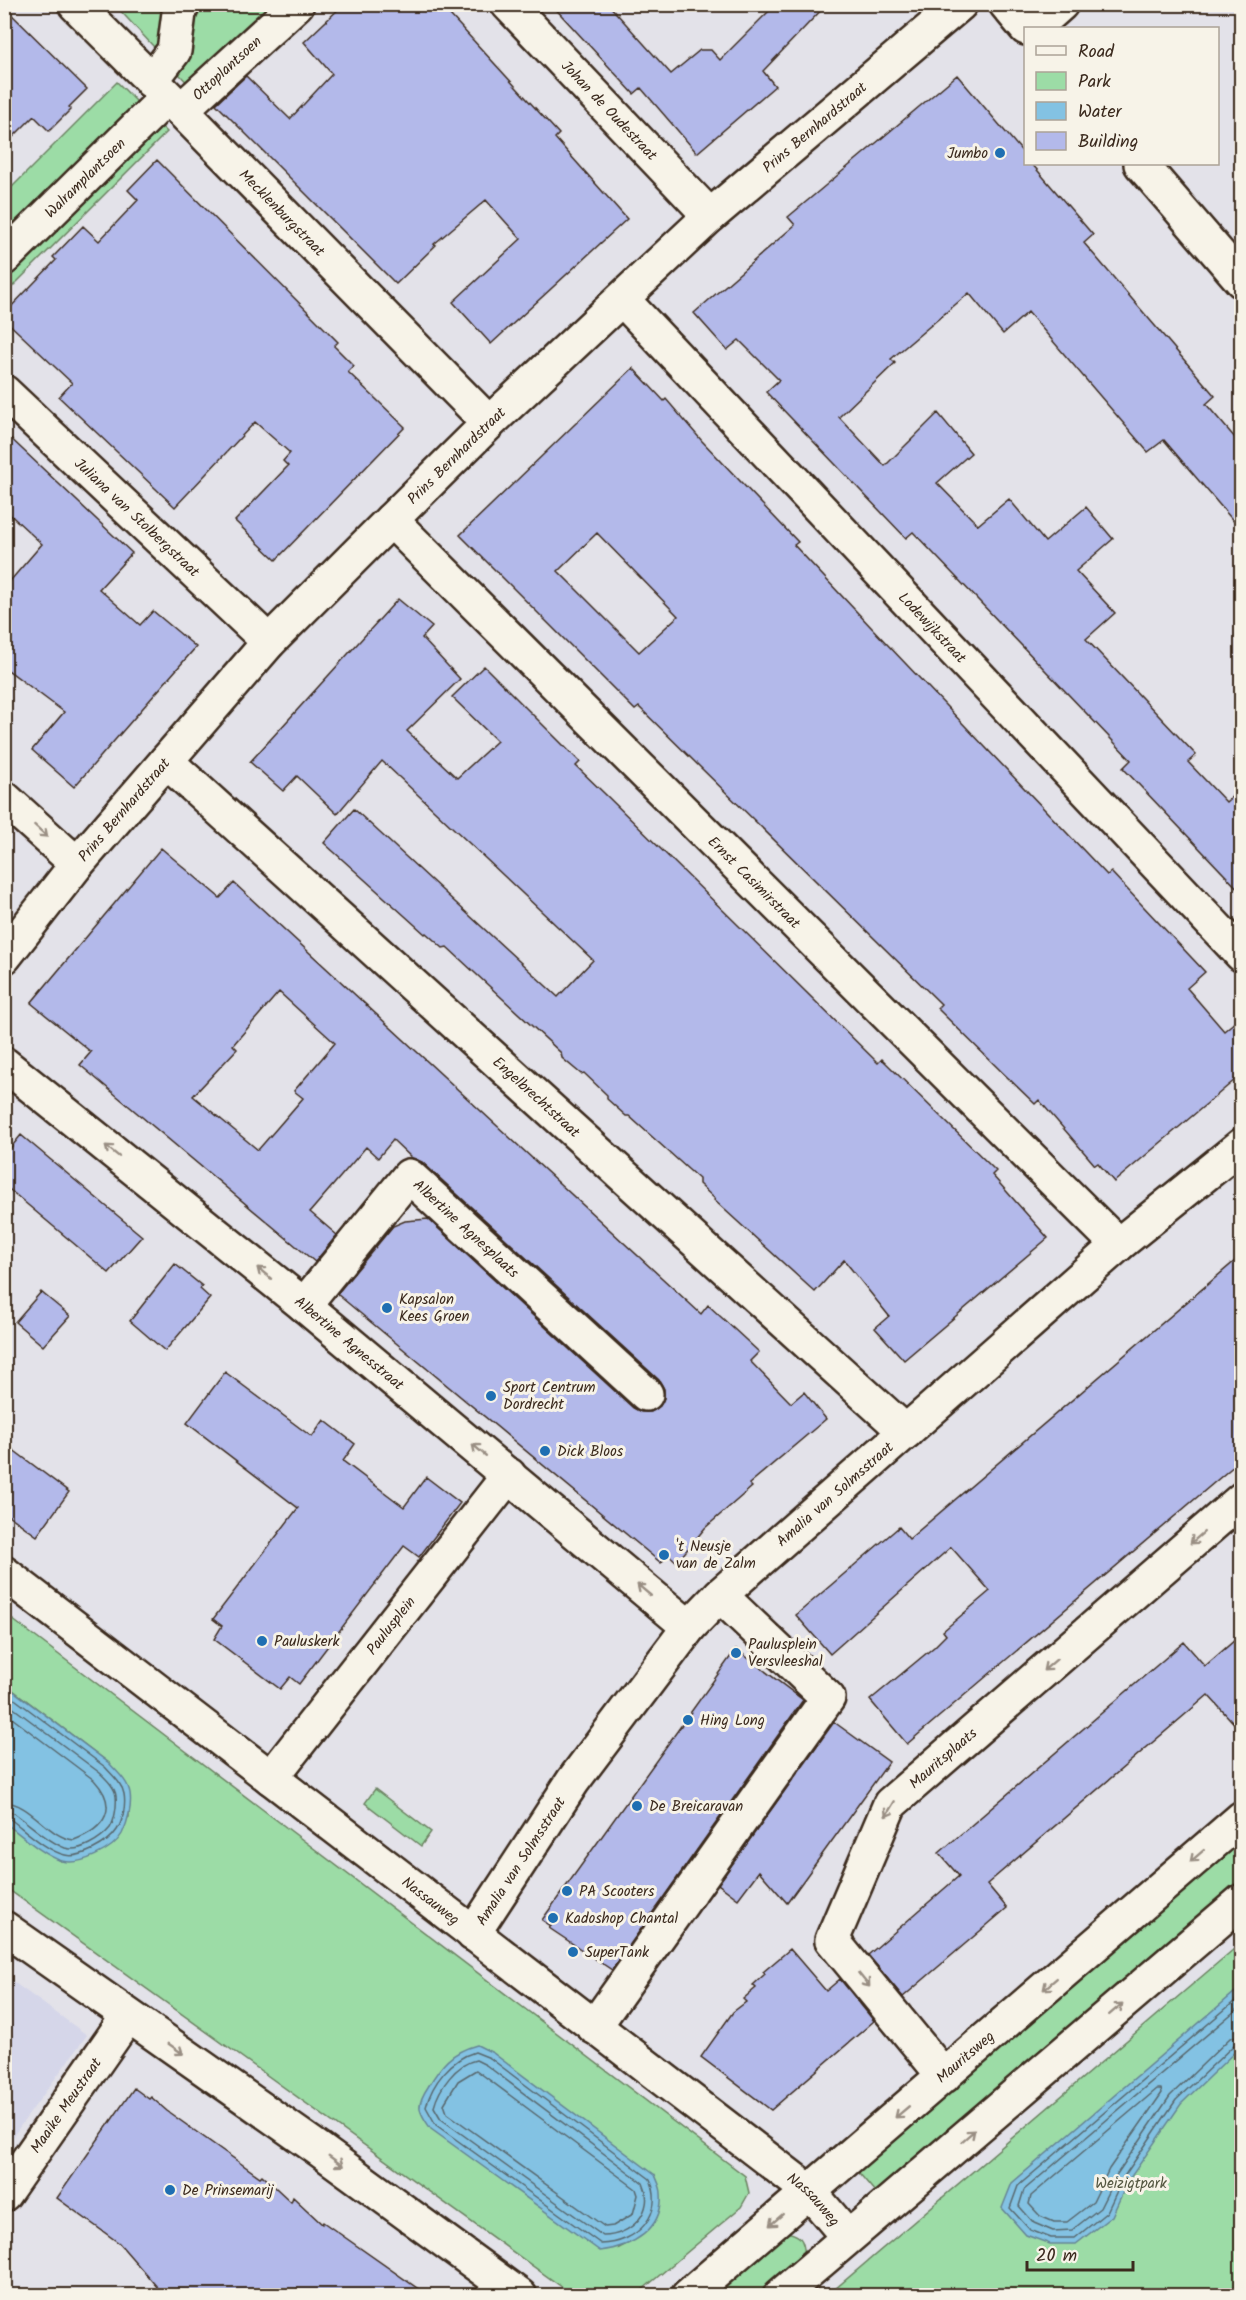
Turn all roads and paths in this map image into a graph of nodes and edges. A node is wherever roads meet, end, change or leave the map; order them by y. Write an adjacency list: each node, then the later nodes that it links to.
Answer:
1 (75, 4): 10 (street, Mecklenburgstraat)
2 (183, 4): 10 (street)
3 (297, 4): 10 (street, Ottoplantsoen)
4 (508, 4): 12 (street, Johan de Oudestraat)
5 (960, 4): 12 (street, Prins Bernhardstraat)
6 (1006, 4): 8 (street)
7 (1061, 4): 9 (street)
8 (1025, 27)
9 (1035, 27)
10 (166, 96): 13 (street, Walramplantsoen); 17 (street, Mecklenburgstraat)
11 (1142, 165): 14 (street)
12 (710, 216): 15 (street, Prins Bernhardstraat)
13 (4, 258)
14 (1242, 281)
15 (622, 299): 17 (street, Prins Bernhardstraat); 23 (street, Lodewijkstraat)
16 (4, 392): 19 (street, Juliana van Stolbergstraat)
17 (489, 423): 18 (street, Prins Bernhardstraat)
18 (391, 520): 19 (street, Prins Bernhardstraat); 27 (street, Ernst Casimirstraat)
19 (270, 642): 20 (street, Prins Bernhardstraat)
20 (166, 761): 22 (street, Prins Bernhardstraat); 30 (street, Engelbrechtstraat)
21 (4, 798): 22 (street, one-way to 22)
22 (77, 864): 24 (street, Prins Bernhardstraat)
23 (1242, 955)
24 (4, 957)
25 (4, 1064): 28 (street, Albertine Agnesstraat, one-way to 25)
26 (1242, 1145): 27 (street, Amalia van Solmsstraat)
27 (1118, 1245): 30 (street, Amalia van Solmsstraat)
28 (304, 1305): 29 (street, Albertine Agnesplaats); 31 (street, Albertine Agnesstraat, one-way to 28)
29 (646, 1394)
30 (906, 1432): 34 (street, Amalia van Solmsstraat)
31 (509, 1475): 35 (street, Albertine Agnesstraat, one-way to 31); 36 (street, Paulusplein)
32 (1242, 1499): 43 (street, Mauritsplaats, one-way to 43)
33 (4, 1574): 36 (street, Nassauweg)
34 (720, 1595): 35 (street, Amalia van Solmsstraat); 42 (street)
35 (689, 1627): 40 (street, Amalia van Solmsstraat)
36 (271, 1778): 40 (street, Nassauweg)
37 (1242, 1818): 43 (street, Mauritsweg, one-way to 43)
38 (1242, 1901): 46 (street, one-way to 38)
39 (4, 1928): 41 (street)
40 (473, 1934): 42 (street, Nassauweg)
41 (128, 2016): 45 (street, Maaike Meustraat); 47 (street, one-way to 47)
42 (594, 2027): 44 (street, Nassauweg)
43 (944, 2076): 44 (street, Mauritsweg, one-way to 44)
44 (809, 2191): 46 (street, Nassauweg); 48 (street, Mauritsweg, one-way to 48)
45 (4, 2194)
46 (848, 2237): 49 (street)
47 (520, 2295)
48 (688, 2295)
49 (780, 2295)

